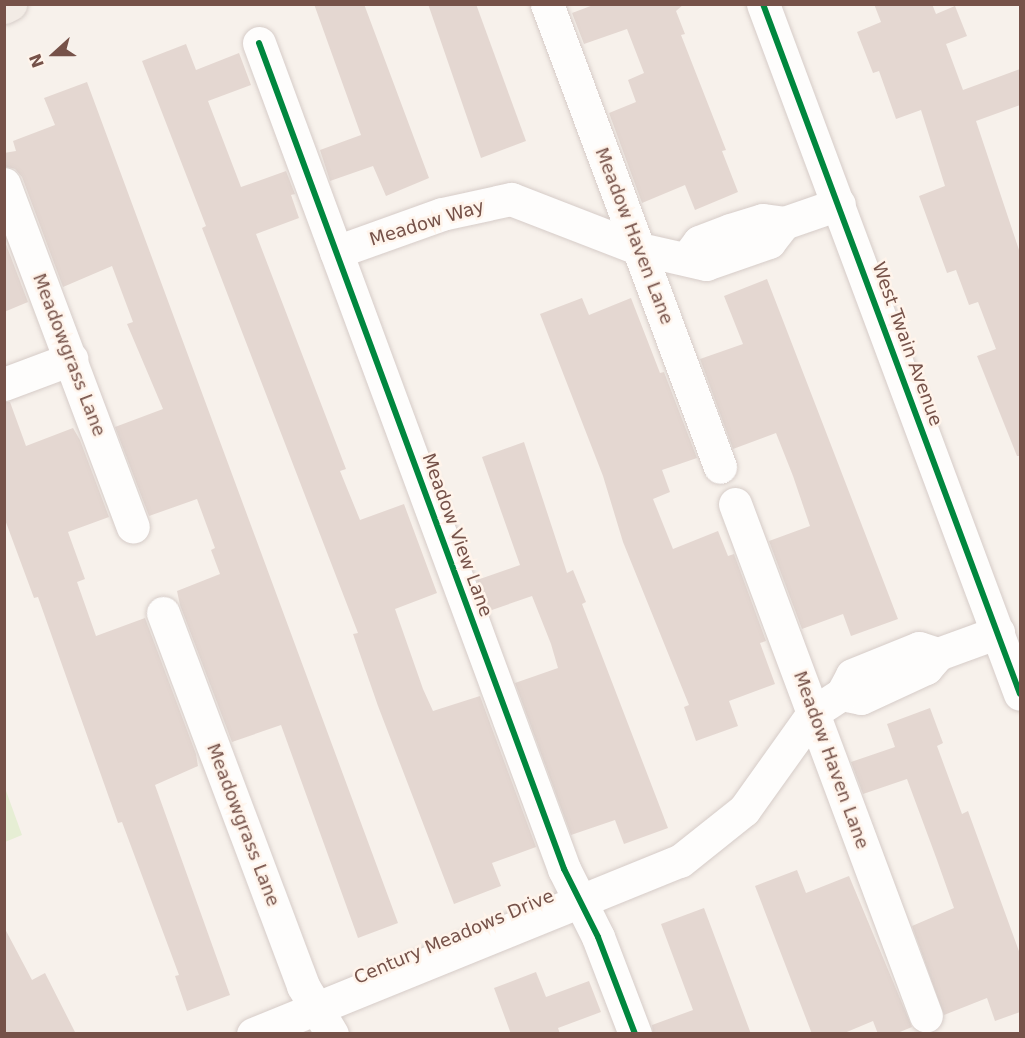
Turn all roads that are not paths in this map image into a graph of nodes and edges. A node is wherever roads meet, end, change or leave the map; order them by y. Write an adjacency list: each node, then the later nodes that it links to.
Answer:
1 (10, 4): 4 (main road)
2 (547, 4): 8 (street, Meadow Haven Lane)
3 (763, 4): 7 (street, West Twain Avenue)
4 (4, 7)
5 (259, 43): 9 (street, Meadow View Lane)
6 (4, 184): 10 (street, Meadowgrass Lane)
7 (839, 204): 8 (street, Meadow Way); 16 (street, West Twain Avenue)
8 (640, 249): 9 (street, Meadow Way); 12 (street, Meadow Haven Lane)
9 (336, 252): 19 (street, Meadow View Lane)
10 (71, 359): 11 (street); 14 (street, Meadowgrass Lane)
11 (4, 384)
12 (720, 467)
13 (735, 504): 18 (street, Meadow Haven Lane)
14 (133, 527)
15 (163, 613): 21 (street, Meadowgrass Lane)
16 (998, 632): 17 (street, West Twain Avenue); 18 (street, Century Meadows Drive)
17 (1020, 694)
18 (814, 712): 19 (street, Century Meadows Drive); 20 (street, Meadow Haven Lane)
19 (580, 900): 21 (street, Century Meadows Drive); 23 (street, Meadow View Lane)
20 (926, 1016)
21 (324, 1022): 22 (street, Century Meadows Drive)
22 (253, 1034)
23 (635, 1034)

